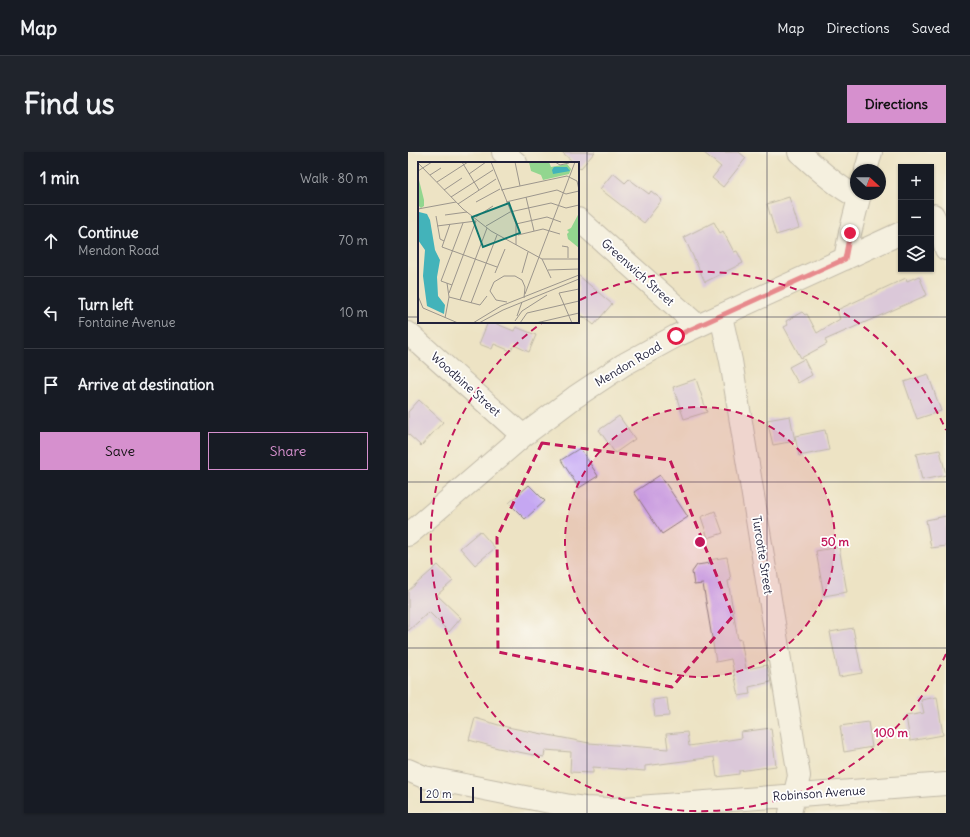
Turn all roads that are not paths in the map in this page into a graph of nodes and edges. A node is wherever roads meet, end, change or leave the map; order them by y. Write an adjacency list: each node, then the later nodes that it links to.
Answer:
1 (503, 152): 4 (street)
2 (799, 152): 6 (street)
3 (871, 152): 5 (street)
4 (515, 162)
5 (868, 164)
6 (850, 192)
7 (858, 200): 12 (street)
8 (937, 212): 11 (street)
9 (579, 220): 14 (street, Greenwich Street)
10 (898, 234): 12 (street, Mendon Road)
11 (946, 249)
12 (845, 259): 13 (street, Mendon Road)
13 (721, 316): 14 (street, Mendon Road); 20 (street, Turcotte Street)
14 (698, 326): 16 (street, Mendon Road)
15 (408, 333): 16 (street, Woodbine Street)
16 (523, 436): 17 (street, Mendon Road)
17 (408, 535)
18 (408, 770): 21 (street, Robinson Avenue)
19 (946, 784): 20 (street, Robinson Avenue)
20 (792, 804): 21 (street, Robinson Avenue)
21 (584, 810)

